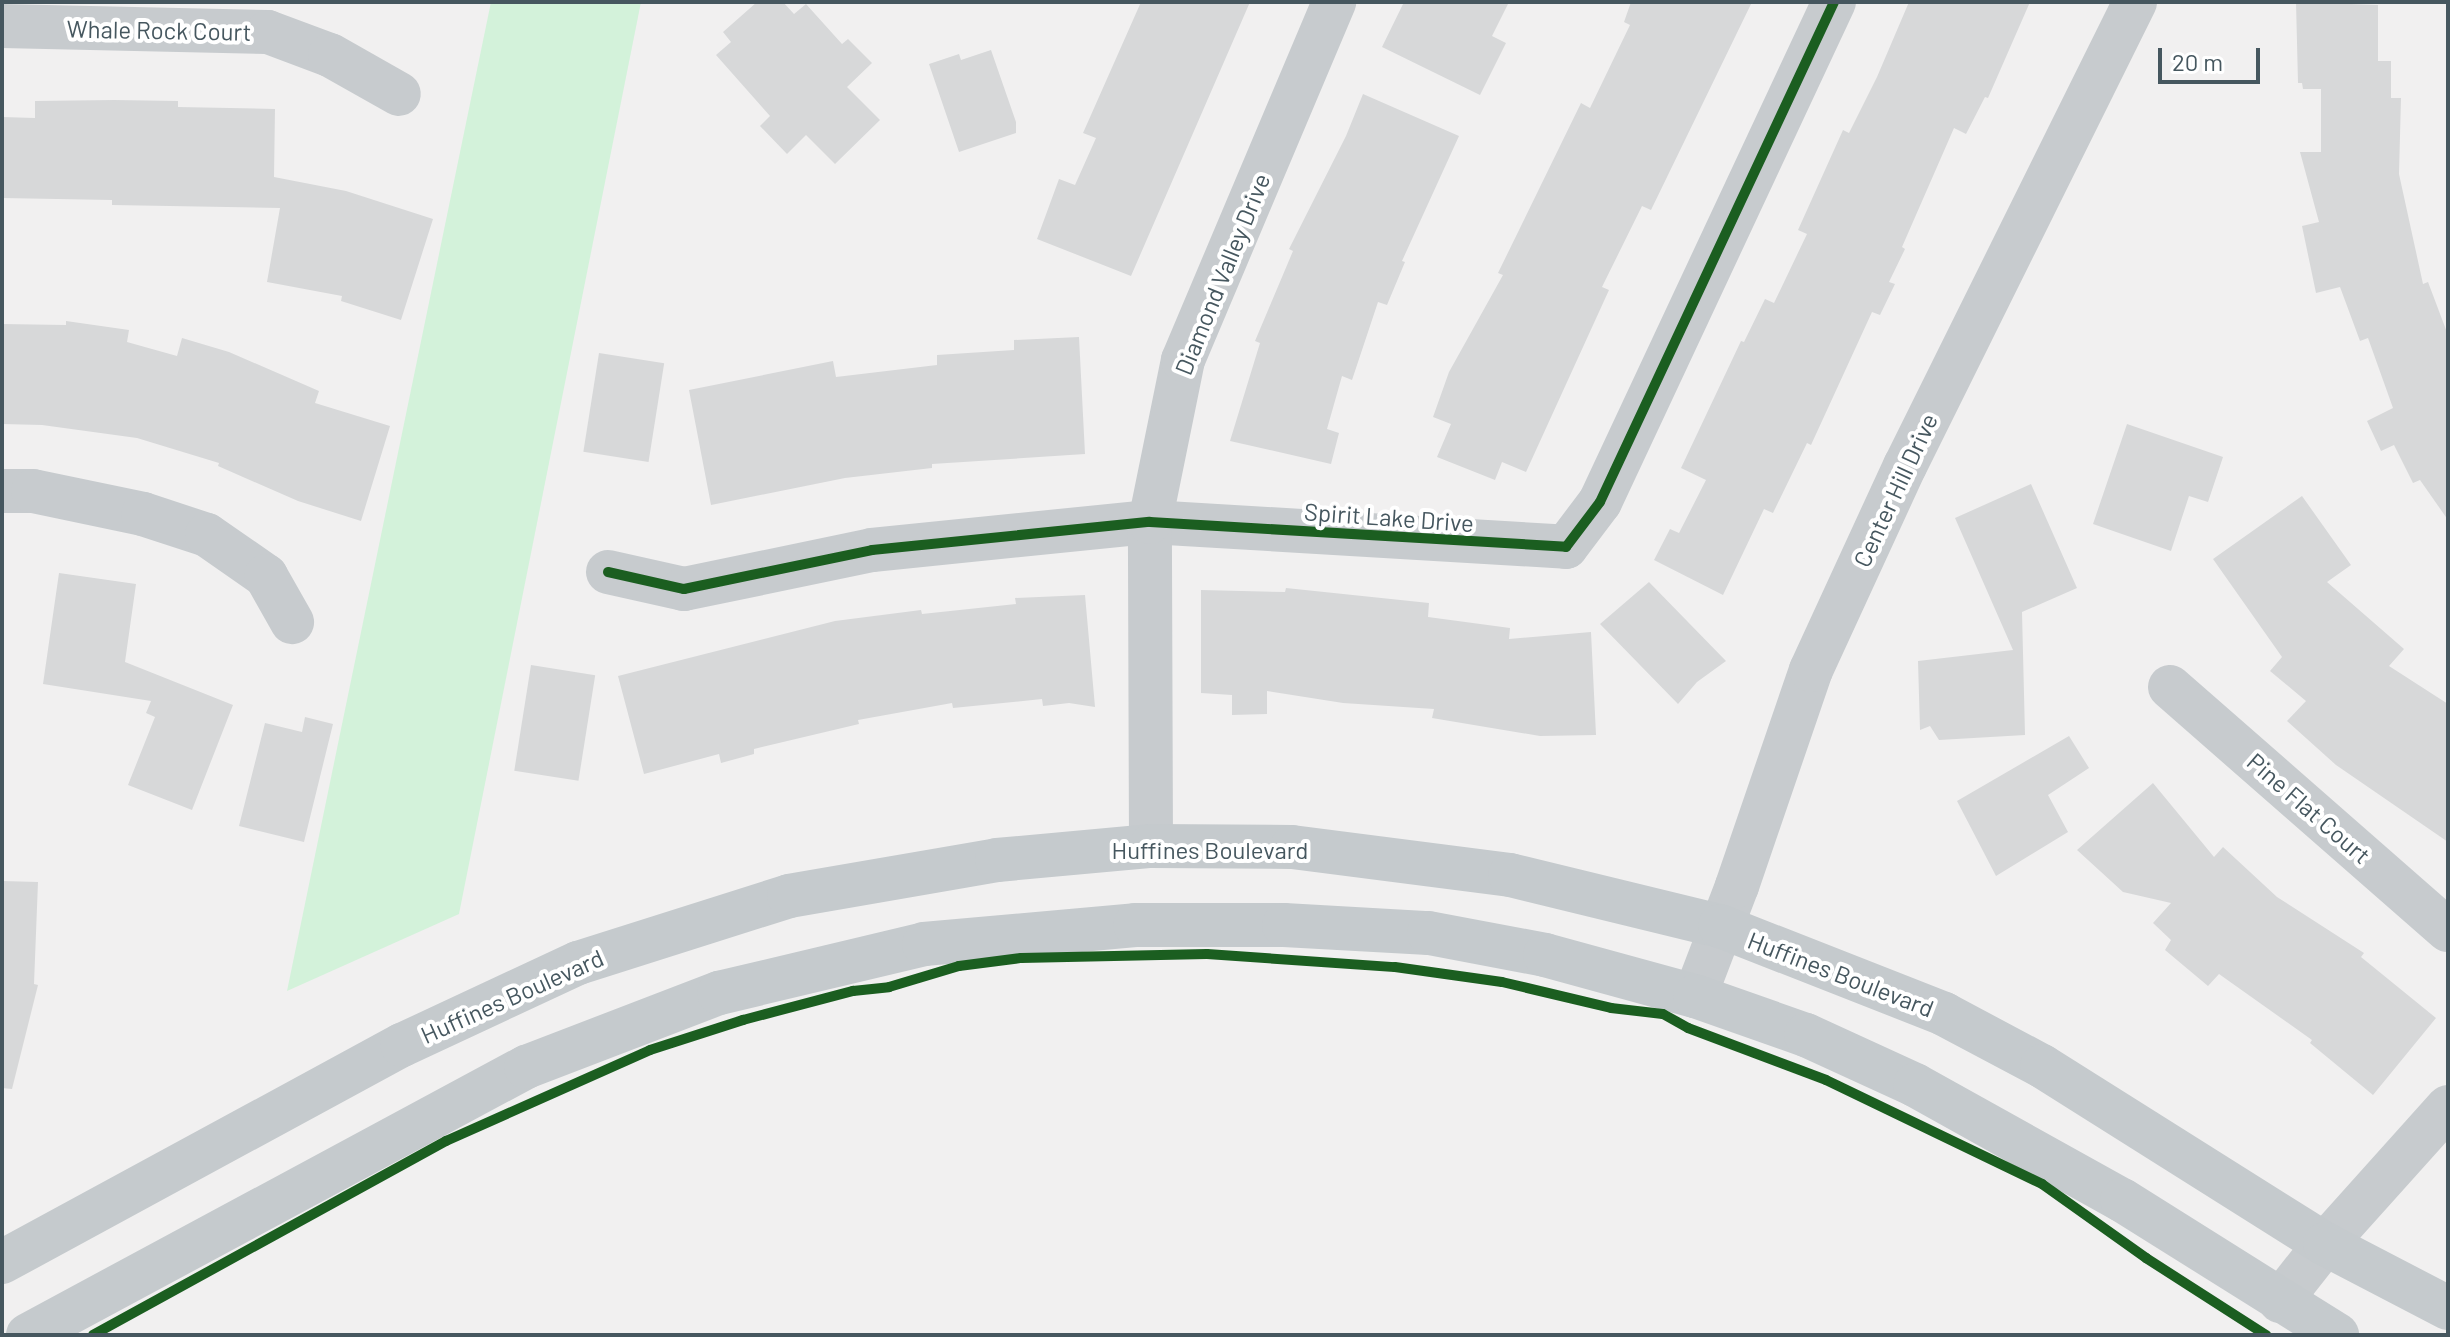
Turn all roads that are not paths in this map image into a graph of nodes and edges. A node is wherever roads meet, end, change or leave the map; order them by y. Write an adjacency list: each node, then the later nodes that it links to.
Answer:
1 (1334, 2): 7 (street, Diamond Valley Drive)
2 (1834, 2): 7 (street, Spirit Lake Drive)
3 (2135, 2): 12 (street, Center Hill Drive)
4 (2, 26): 5 (street, Whale Rock Court)
5 (399, 94)
6 (2, 491): 9 (street)
7 (1150, 522): 8 (street, Spirit Lake Drive); 11 (street, Diamond Valley Drive)
8 (608, 572)
9 (292, 622)
10 (2170, 687): 13 (street, Pine Flat Court)
11 (1151, 846): 12 (main road, Huffines Boulevard); 17 (main road, Huffines Boulevard)
12 (1720, 926): 14 (street, Center Hill Drive); 16 (main road, Huffines Boulevard)
13 (2448, 930)
14 (1695, 996): 18 (main road); 20 (main road)
15 (2448, 1107): 16 (street)
16 (2325, 1244): 18 (street); 19 (main road, Huffines Boulevard)
17 (2, 1262)
18 (2280, 1301): 21 (main road)
19 (2448, 1308)
20 (28, 1335)
21 (2337, 1335)

